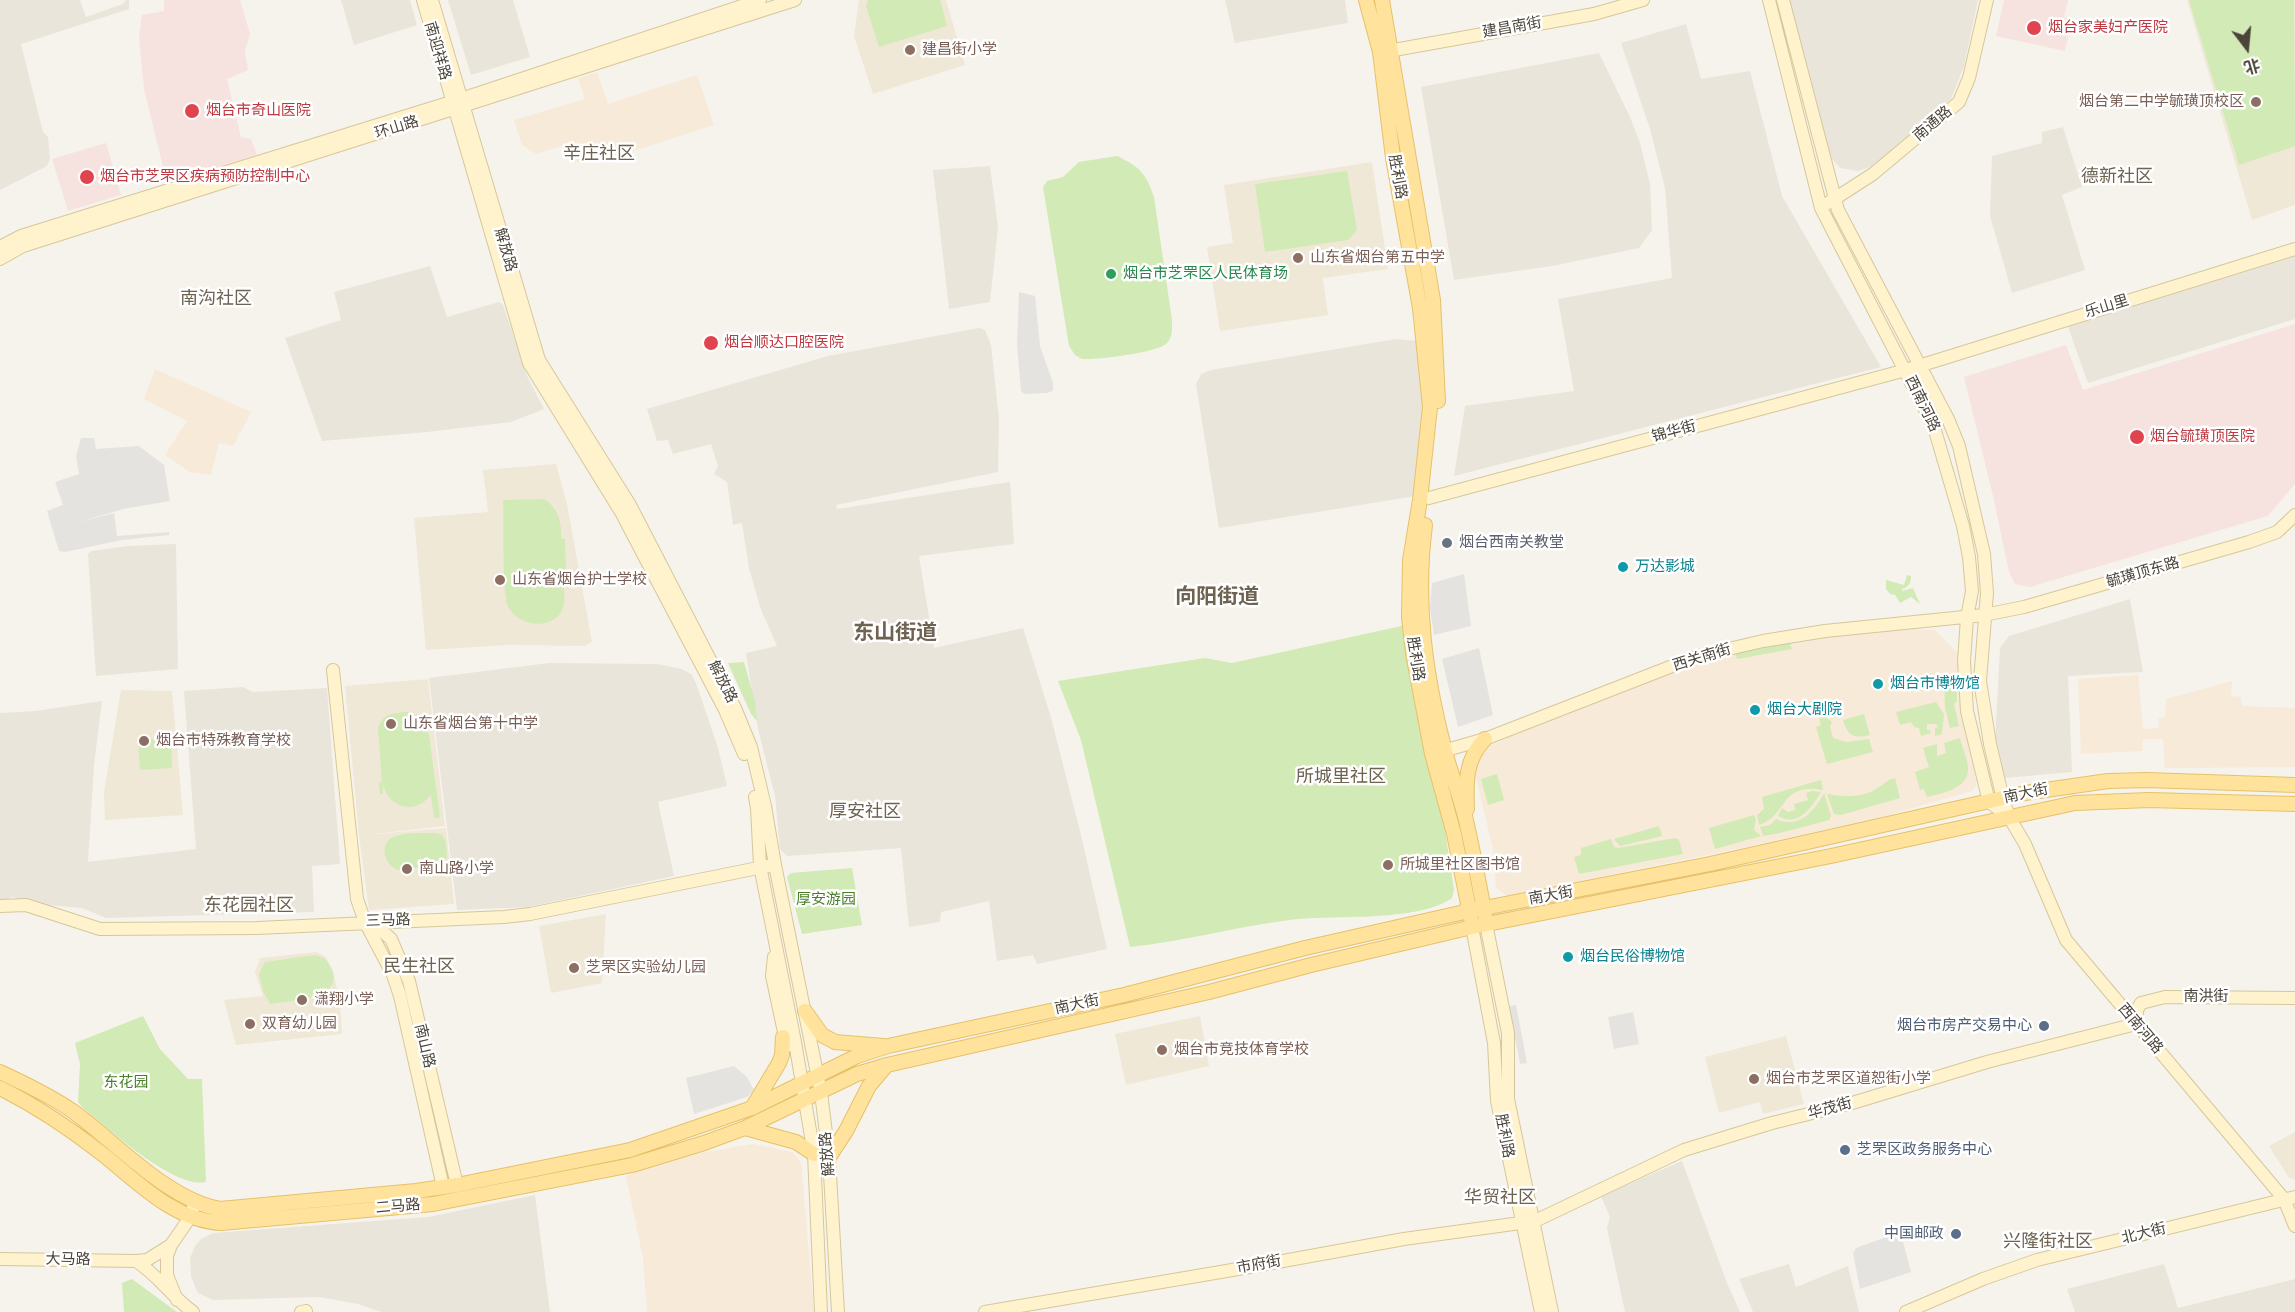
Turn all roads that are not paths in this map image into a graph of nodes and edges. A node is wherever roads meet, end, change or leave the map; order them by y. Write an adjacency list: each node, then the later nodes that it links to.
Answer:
1 (423, 0): 12 (main road, 南迎祥路)
2 (432, 0): 12 (main road, 南迎祥路)
3 (760, 0): 12 (main road, 环山路)
4 (795, 0): 12 (main road, 环山路)
5 (1366, 0): 11 (main road, 胜利路)
6 (1382, 0): 11 (main road, 胜利路)
7 (1643, 0): 11 (main road, 建昌南街)
8 (1769, 0): 14 (main road, 西南河路)
9 (1783, 0): 13 (main road, 西南河路)
10 (1987, 0): 13 (main road, 南通路)
11 (1386, 51): 20 (main road, 胜利路); 26 (main road, 胜利路)
12 (458, 104): 15 (main road, 环山路); 17 (main road, 环山路); 33 (main road, 解放路); 34 (main road, 解放路)
13 (1834, 199): 14 (main road, 南通路); 18 (main road, 西南河路)
14 (1821, 208): 19 (main road, 西南河路)
15 (0, 247)
16 (2295, 249): 18 (main road, 乐山里)
17 (0, 259)
18 (1919, 366): 19 (main road, 锦华街); 22 (main road, 西南河路)
19 (1905, 370): 20 (main road, 锦华街); 23 (main road, 西南河路)
20 (1429, 498): 26 (main road, 胜利路)
21 (2295, 515): 22 (main road, 毓璜顶东路)
22 (1984, 615): 23 (main road, 西关南街); 28 (main road, 西南河路)
23 (1967, 618): 25 (main road, 西关南街); 29 (main road, 西南河路)
24 (333, 670): 38 (main road)
25 (1485, 739): 26 (main road, 西关南街); 32 (main road)
26 (1438, 752): 32 (main road, 胜利路); 37 (main road, 胜利路)
27 (2295, 785): 28 (main road, 南大街)
28 (2003, 799): 29 (main road, 南大街); 31 (main road, 西南河路)
29 (1989, 802): 31 (main road, 西南河路); 36 (main road, 南大街)
30 (2295, 804): 31 (main road, 南大街)
31 (2009, 817): 39 (main road, 南大街); 43 (main road, 西南河路)
32 (1467, 824): 36 (main road, 胜利路)
33 (775, 865): 34 (main road, 三马路); 42 (main road, 解放路)
34 (760, 866): 38 (main road, 三马路); 40 (main road, 解放路)
35 (0, 906): 38 (main road, 三马路)
36 (1483, 908): 37 (main road, 南大街); 39 (main road, 胜利路)
37 (1469, 911): 39 (main road, 胜利路); 45 (main road, 南大街)
38 (365, 922): 57 (main road, 南山路)
39 (1479, 926): 46 (main road, 南大街); 61 (main road, 胜利路)
40 (775, 941): 44 (main road); 49 (main road, 解放路)
41 (2295, 998): 43 (main road, 南洪街)
42 (805, 1011): 45 (main road); 48 (main road, 解放路)
43 (2136, 1024): 58 (main road, 西南河路); 61 (main road, 华茂街)
44 (783, 1037): 49 (main road); 53 (main road)
45 (888, 1046): 48 (main road, 南大街)
46 (886, 1065): 51 (main road, 南大街); 56 (main road)
47 (0, 1072): 59 (main road, 二马路)
48 (818, 1076): 49 (main road, 二马路); 51 (main road, 解放路)
49 (802, 1079): 52 (main road, 解放路); 53 (main road, 二马路)
50 (0, 1088): 60 (main road, 二马路)
51 (821, 1093): 52 (main road, 二马路); 56 (main road, 解放路)
52 (806, 1100): 54 (main road, 二马路); 55 (main road, 解放路)
53 (752, 1108): 57 (main road, 二马路)
54 (745, 1128): 55 (main road); 60 (main road, 二马路)
55 (814, 1155): 68 (main road, 解放路)
56 (829, 1157): 69 (main road, 解放路)
57 (450, 1186): 59 (main road, 二马路)
58 (2289, 1198): 62 (main road, 西南河路); 73 (main road, 北大街)
59 (195, 1201): 60 (main road)
60 (191, 1216): 63 (main road)
61 (1529, 1222): 70 (main road, 市府街); 71 (main road, 胜利路); 72 (main road, 胜利路)
62 (2295, 1226)
63 (171, 1245): 65 (main road, 大马路); 66 (main road)
64 (0, 1259): 65 (main road, 大马路)
65 (136, 1261): 66 (main road)
66 (177, 1300): 67 (main road)
67 (193, 1312)
68 (821, 1312)
69 (838, 1312)
70 (985, 1312)
71 (1541, 1312)
72 (1552, 1312)
73 (1906, 1312)

